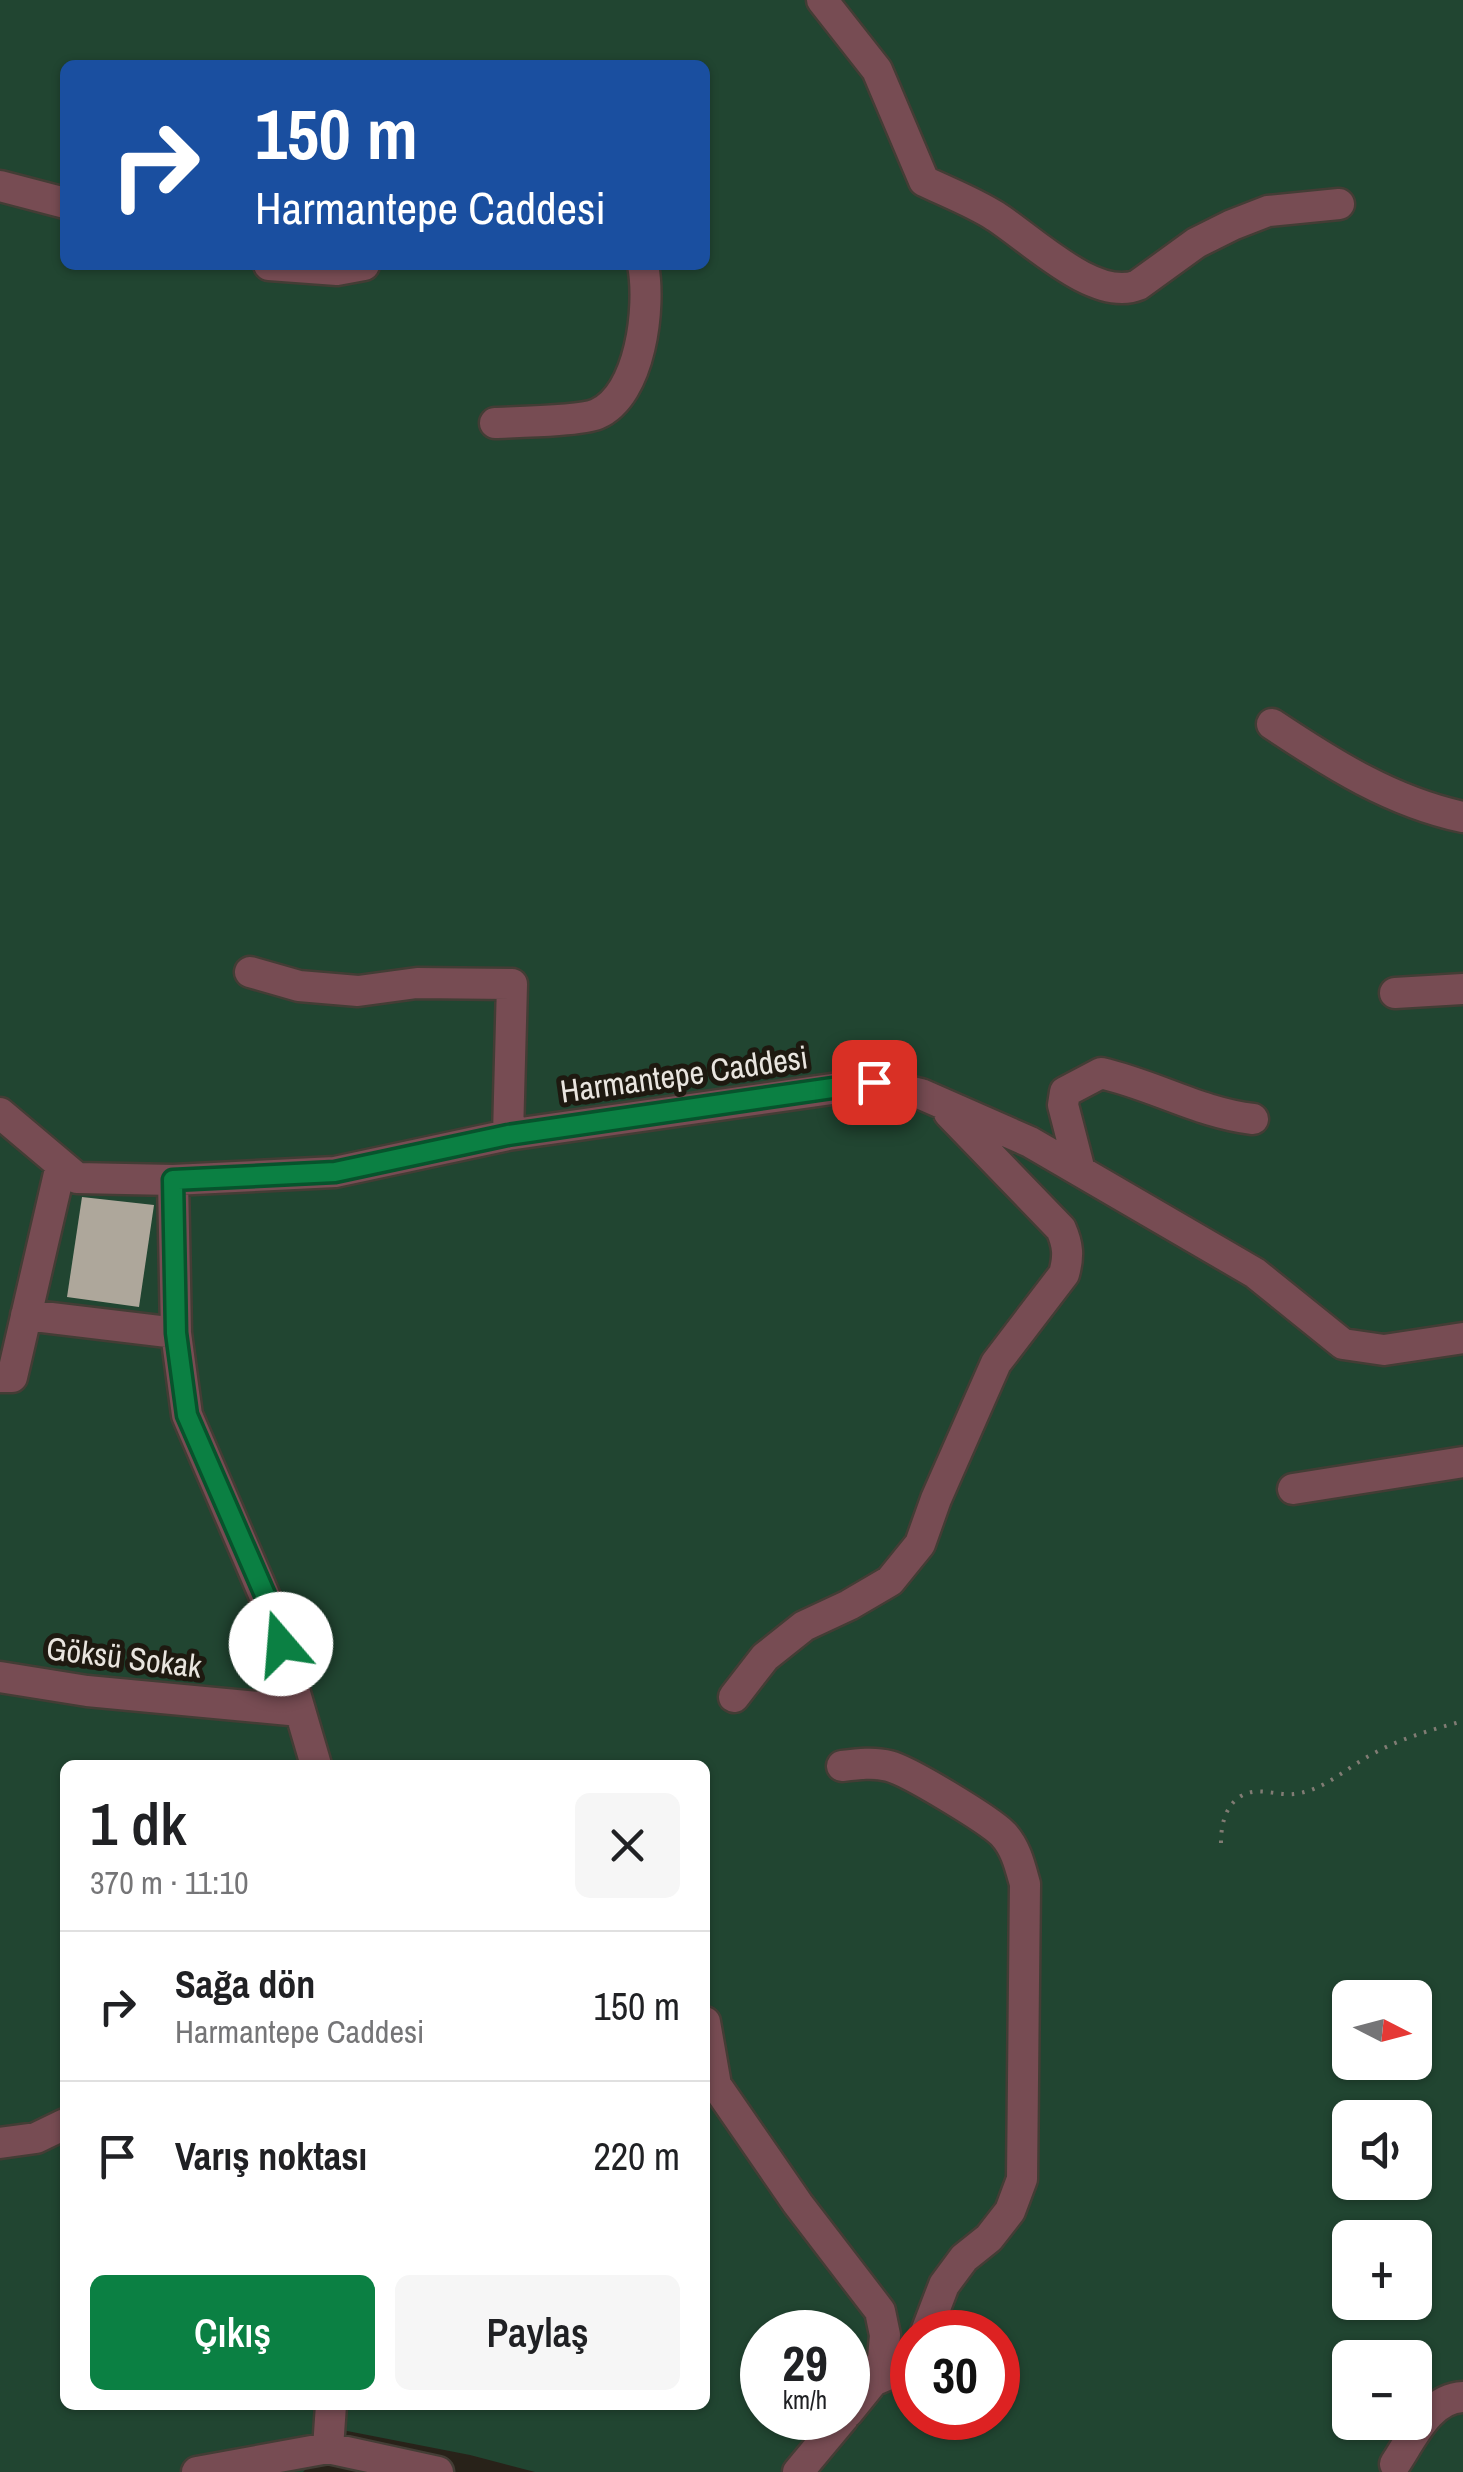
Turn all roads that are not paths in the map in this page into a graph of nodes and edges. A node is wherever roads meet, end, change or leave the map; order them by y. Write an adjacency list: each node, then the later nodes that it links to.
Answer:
1 (822, 0): 4 (street)
2 (0, 186): 3 (street)
3 (60, 202)
4 (1339, 204)
5 (643, 270): 6 (street)
6 (496, 424)
7 (1272, 724): 8 (street)
8 (1463, 817)
9 (250, 972): 15 (street)
10 (1463, 988): 11 (street)
11 (1395, 993)
12 (938, 1102): 15 (street, Harmantepe Caddesi); 17 (street, Harmantepe Caddesi); 26 (street)
13 (0, 1114): 16 (street)
14 (1253, 1118): 17 (street)
15 (508, 1135): 18 (street, Harmantepe Caddesi)
16 (61, 1165): 18 (street, Harmantepe Caddesi); 19 (street)
17 (1080, 1171): 21 (street, Harmantepe Caddesi)
18 (173, 1180): 20 (street)
19 (26, 1315): 20 (street); 22 (street)
20 (176, 1333): 27 (street)
21 (1463, 1338)
22 (0, 1378)
23 (1463, 1462): 24 (street)
24 (1293, 1489)
25 (0, 1676): 27 (street, Göksü Sokak)
26 (734, 1697)
27 (300, 1711): 28 (street)
28 (315, 1760)
29 (842, 1766): 33 (street)
30 (710, 2051): 35 (street)
31 (60, 2126): 32 (street)
32 (0, 2143)
33 (934, 2310)
34 (890, 2374): 35 (street)
35 (873, 2381): 36 (street)
36 (870, 2385)
37 (1463, 2397): 41 (street)
38 (332, 2410): 40 (street)
39 (824, 2440): 44 (street)
40 (328, 2448): 42 (street); 43 (street)
41 (1394, 2464)
42 (203, 2471)
43 (438, 2472)
44 (798, 2472)

